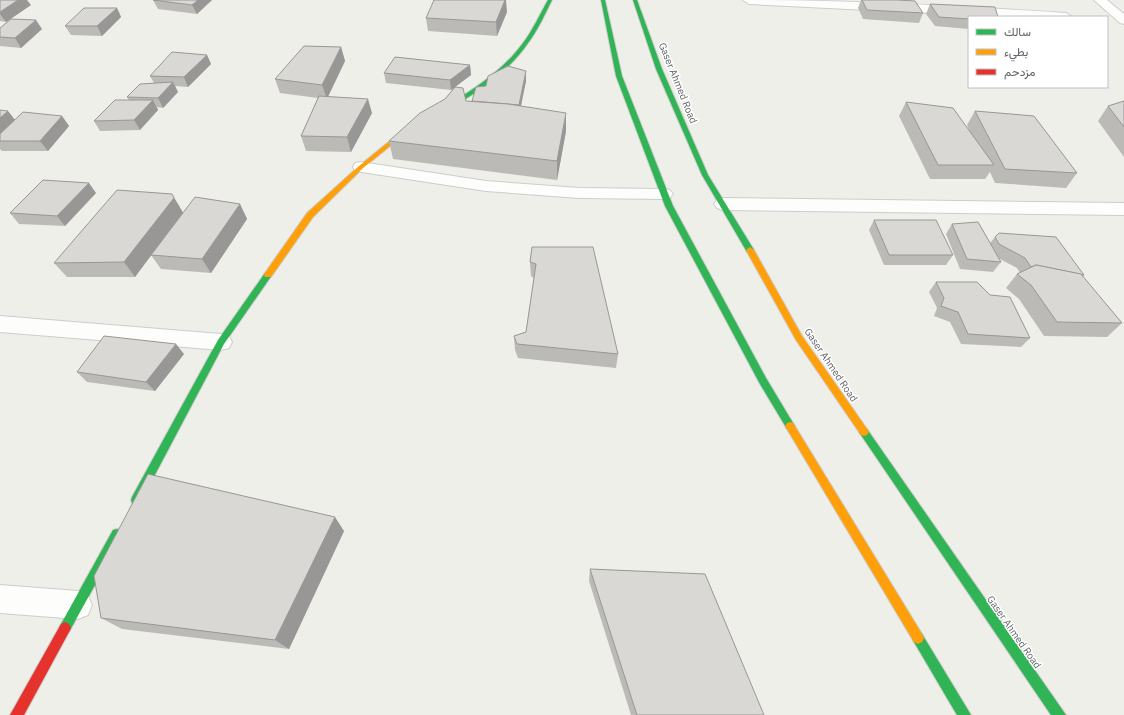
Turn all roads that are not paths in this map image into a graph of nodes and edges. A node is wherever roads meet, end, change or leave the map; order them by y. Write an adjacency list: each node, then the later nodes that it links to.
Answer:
1 (550, 0): 9 (main road)
2 (603, 0): 10 (main road)
3 (635, 0): 11 (main road, Gaser Ahmed Road)
4 (749, 0): 6 (street)
5 (1100, 0): 8 (street)
6 (1051, 16)
7 (1108, 20): 8 (street)
8 (1124, 20)
9 (361, 167): 10 (street); 14 (main road)
10 (664, 194): 20 (main road)
11 (723, 204): 12 (street); 21 (main road, Gaser Ahmed Road)
12 (1124, 209)
13 (0, 324): 14 (street)
14 (221, 342): 15 (main road)
15 (130, 510)
16 (123, 524): 18 (main road)
17 (0, 599): 18 (street)
18 (78, 605): 19 (main road)
19 (17, 715)
20 (964, 715)
21 (1058, 715)

